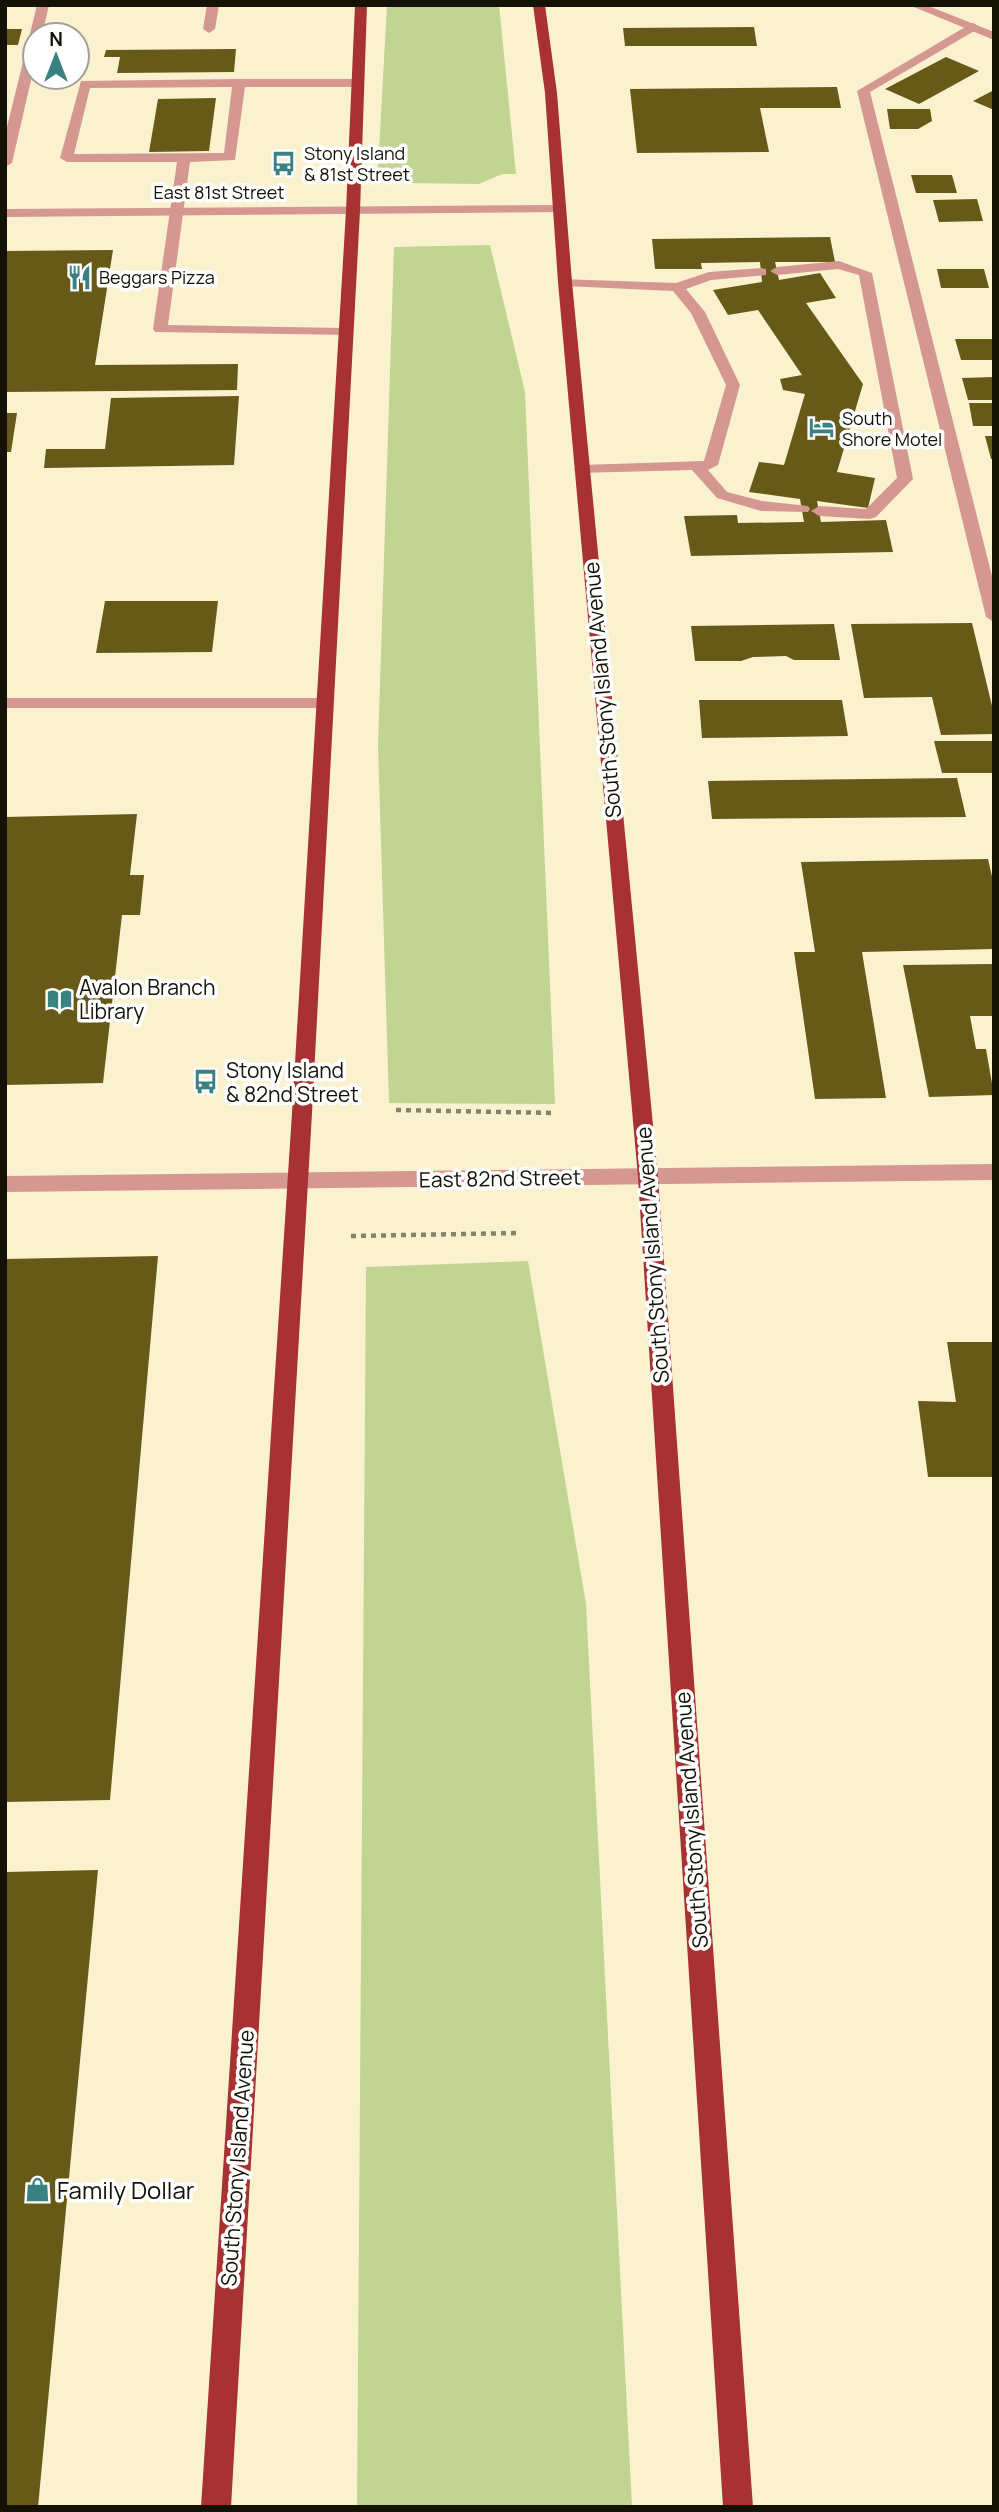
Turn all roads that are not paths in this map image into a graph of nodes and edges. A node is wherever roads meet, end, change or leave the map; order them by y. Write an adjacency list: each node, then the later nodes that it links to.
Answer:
1 (213, 5): 6 (street)
2 (361, 5): 9 (highway, South Stony Island Avenue)
3 (539, 5): 13 (highway, South Stony Island Avenue)
4 (915, 5): 5 (street)
5 (972, 27): 7 (street); 24 (street)
6 (209, 29)
7 (994, 36)
8 (239, 83): 9 (street); 11 (street); 11 (street)
9 (356, 83): 14 (highway, South Stony Island Avenue)
10 (22, 91): 12 (street)
11 (184, 158): 15 (street)
12 (5, 163)
13 (559, 209): 14 (street, East 81st Street); 17 (highway, South Stony Island Avenue)
14 (352, 211): 15 (street, East 81st Street); 19 (highway, South Stony Island Avenue)
15 (175, 212): 16 (street, East 81st Street); 19 (street)
16 (5, 213)
17 (565, 282): 18 (street); 21 (highway, South Stony Island Avenue)
18 (677, 287): 20 (street); 23 (street)
19 (346, 332): 26 (highway, South Stony Island Avenue)
20 (696, 466): 21 (street); 22 (street)
21 (582, 470): 28 (highway, South Stony Island Avenue)
22 (802, 509)
23 (819, 511)
24 (994, 617)
25 (5, 703): 26 (street)
26 (324, 703): 29 (highway, South Stony Island Avenue)
27 (994, 1172): 28 (street, East 82nd Street)
28 (648, 1177): 29 (street, East 82nd Street); 32 (highway, South Stony Island Avenue)
29 (298, 1181): 30 (street, East 82nd Street); 31 (highway, South Stony Island Avenue)
30 (5, 1184)
31 (216, 2507)
32 (738, 2507)

